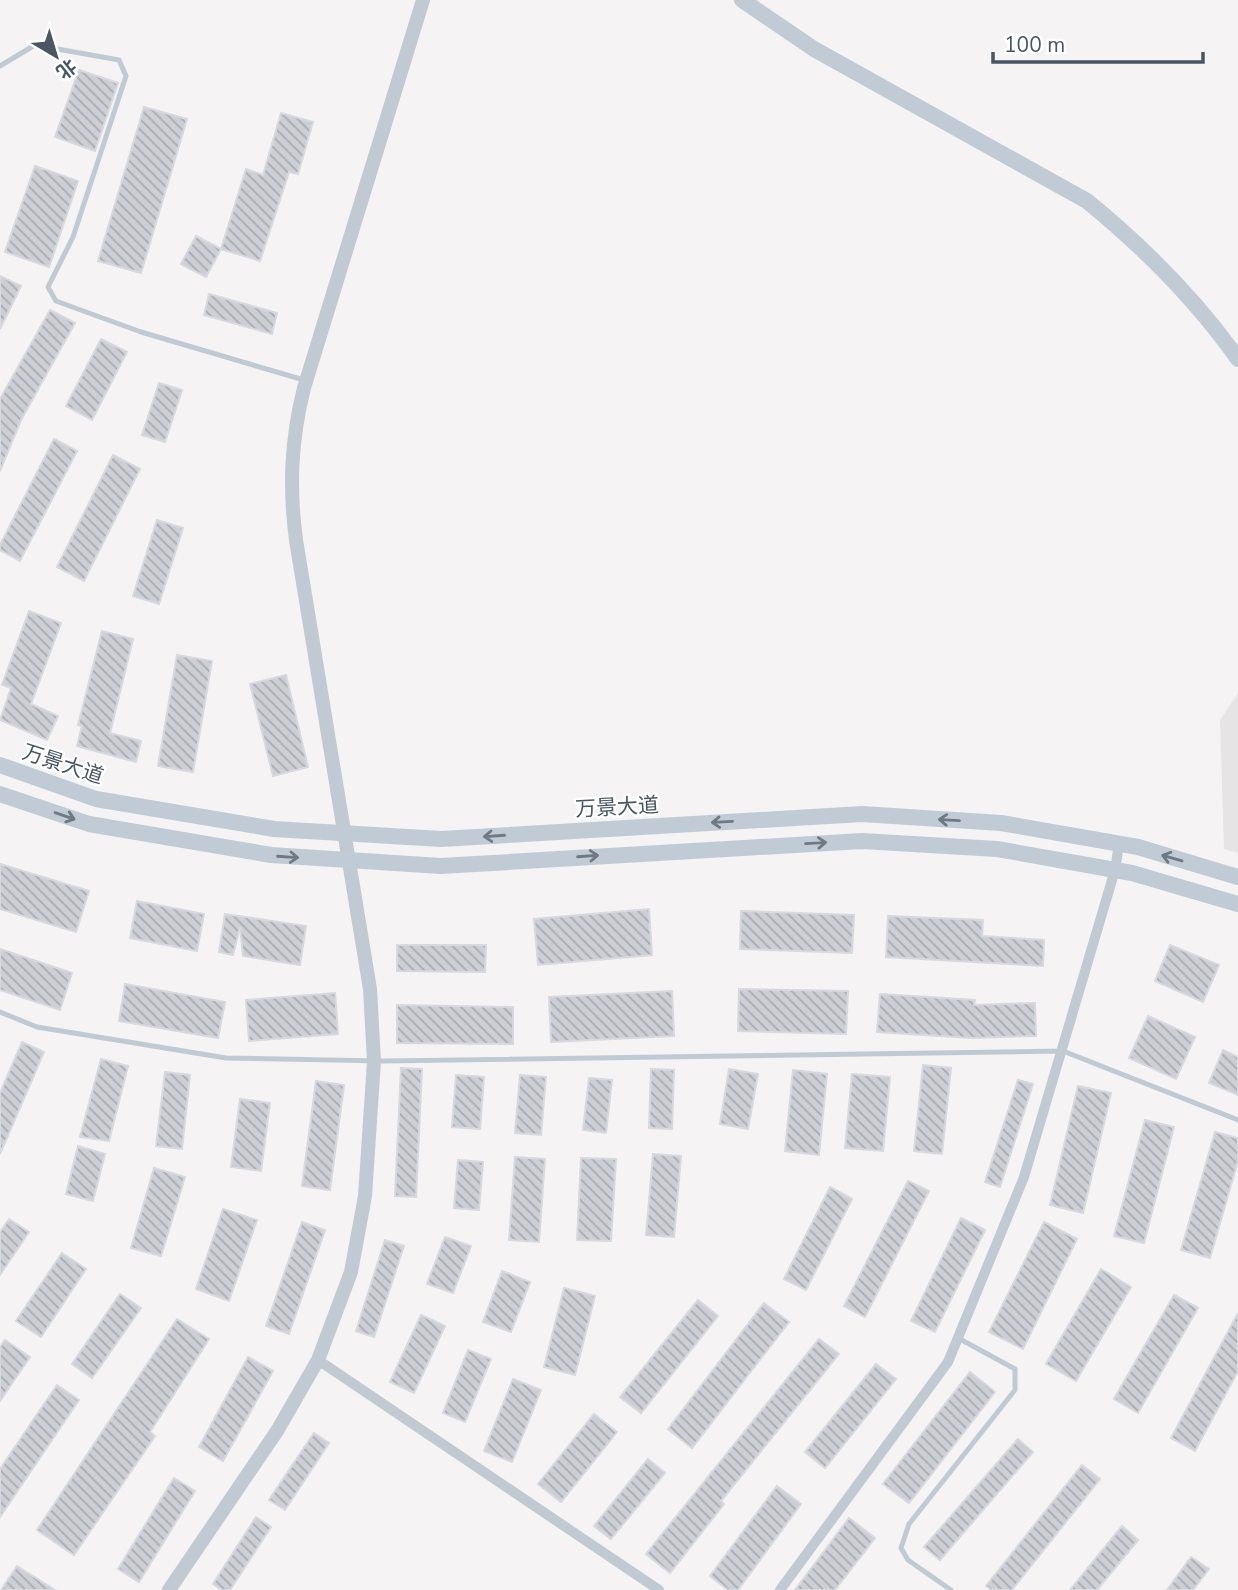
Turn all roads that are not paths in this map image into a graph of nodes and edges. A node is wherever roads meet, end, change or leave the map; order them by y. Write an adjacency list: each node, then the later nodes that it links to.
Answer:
1 (423, 0): 5 (street)
2 (742, 0): 4 (main road)
3 (0, 66): 5 (lane)
4 (1238, 359)
5 (306, 381): 8 (street)
6 (0, 765): 8 (main road, 万景大道)
7 (0, 794): 10 (main road, one-way to 10)
8 (344, 832): 9 (main road, 万景大道, one-way to 8); 10 (street)
9 (1119, 844): 11 (street); 12 (main road, 万景大道, one-way to 9)
10 (348, 861): 11 (main road, one-way to 11); 16 (street)
11 (1115, 870): 13 (main road); 15 (street)
12 (1238, 877)
13 (1238, 904)
14 (0, 1012): 16 (lane)
15 (1063, 1051): 16 (lane); 17 (lane); 18 (street)
16 (374, 1061): 19 (street)
17 (1238, 1120)
18 (958, 1338): 22 (street); 23 (lane)
19 (318, 1360): 20 (street); 21 (street)
20 (169, 1590)
21 (659, 1590)
22 (780, 1590)
23 (951, 1590)

